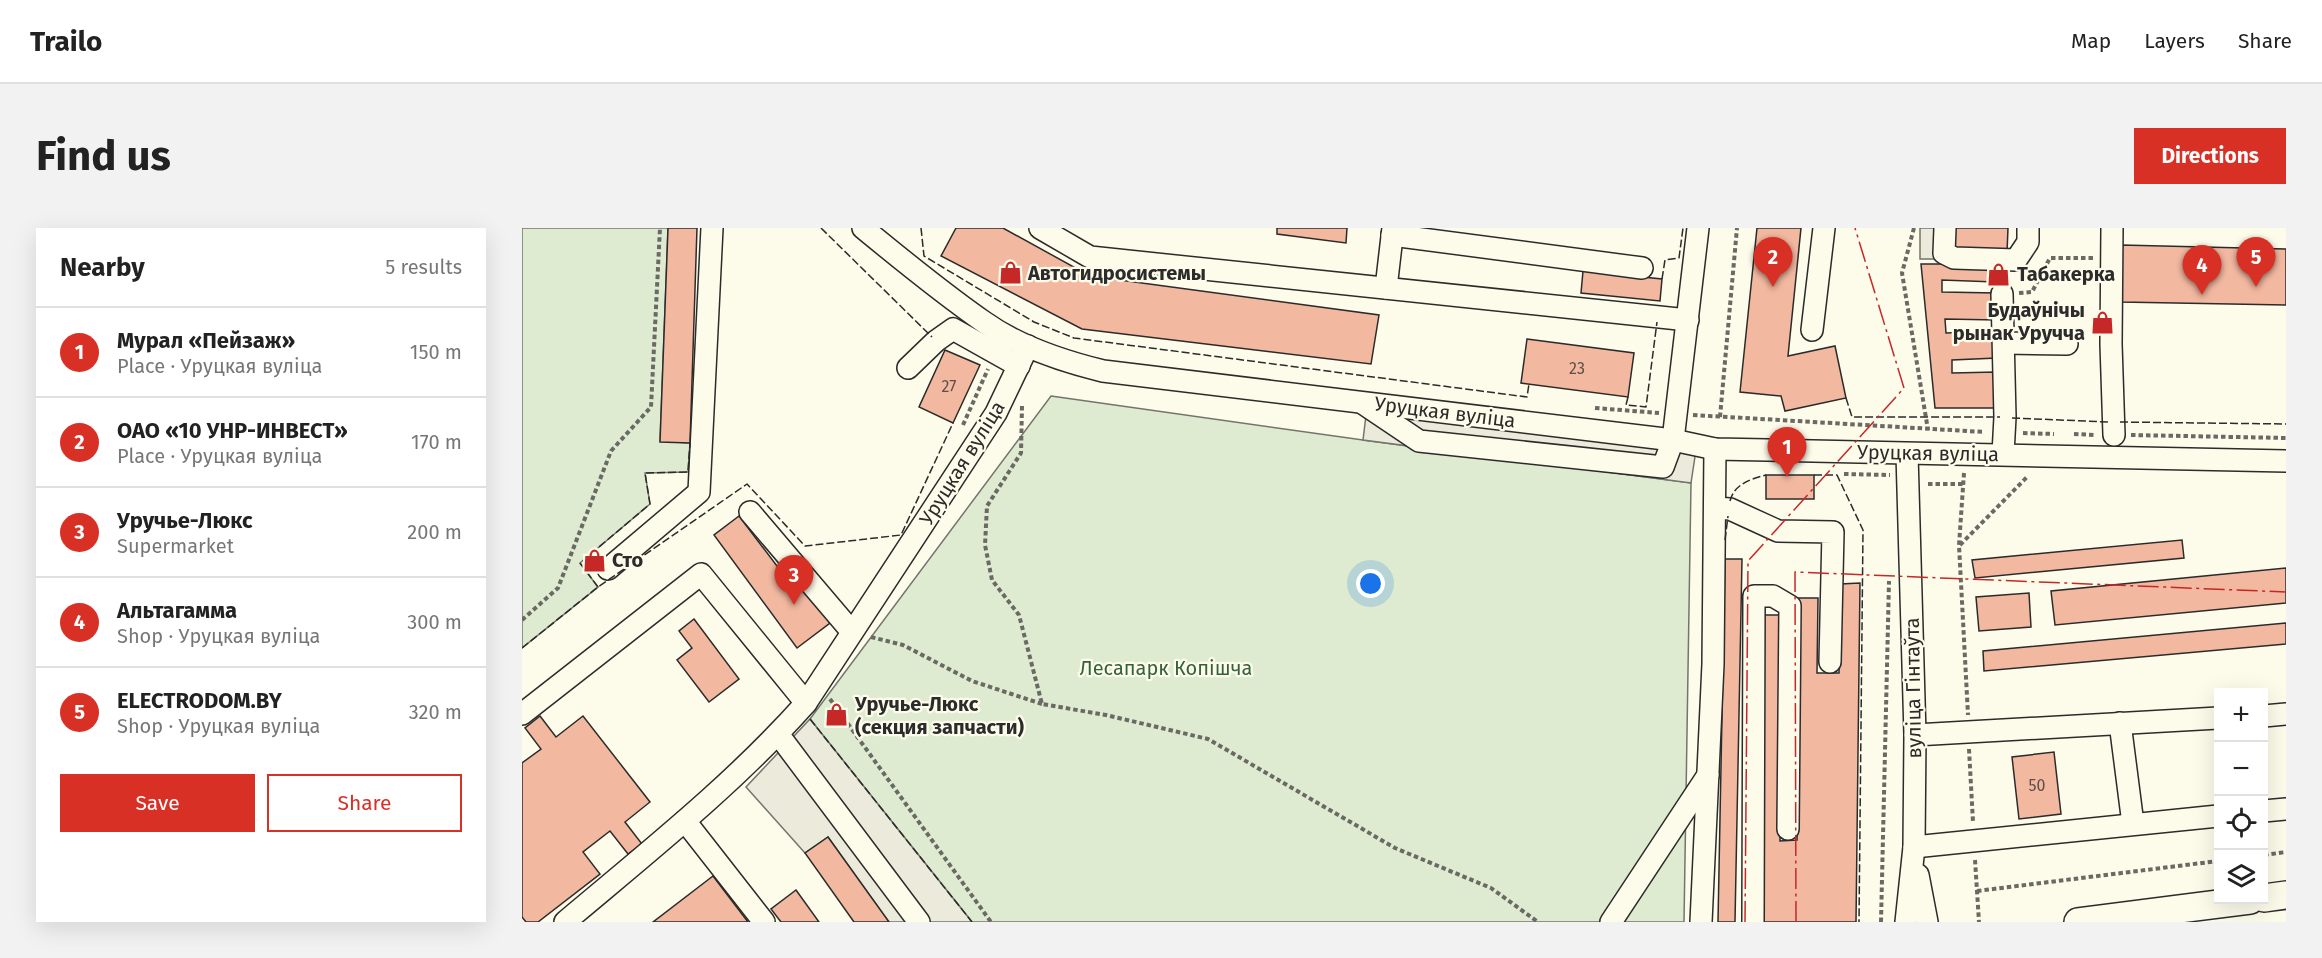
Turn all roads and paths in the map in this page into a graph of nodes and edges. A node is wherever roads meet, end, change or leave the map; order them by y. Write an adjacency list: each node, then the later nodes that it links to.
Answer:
1 (660, 228): 52 (path)
2 (712, 228): 50 (street)
3 (863, 228): 13 (street)
4 (1040, 228): 16 (street)
5 (1698, 228): 18 (street)
6 (1737, 228): 29 (path)
7 (1824, 228): 19 (street)
8 (1914, 228): 31 (path)
9 (1945, 228): 10 (street)
10 (2028, 228)
11 (2116, 230): 14 (street)
12 (1392, 232): 15 (street); 16 (street)
13 (886, 236): 22 (street)
14 (2112, 258): 17 (path); 37 (street)
15 (1642, 268)
16 (1386, 288): 18 (street)
17 (2001, 294): 20 (street)
18 (1688, 320): 28 (street)
19 (1812, 330)
20 (2004, 344): 21 (street); 33 (street)
21 (2067, 344)
22 (1028, 346): 23 (street, Уруцкая вуліца); 26 (street, Уруцкая вуліца)
23 (1019, 366): 24 (street); 25 (street, Уруцкая вуліца)
24 (908, 368)
25 (1010, 385): 53 (street, Уруцкая вуліца); 57 (path)
26 (1361, 402): 39 (street, Уруцкая вуліца); 39 (street)
27 (1586, 408): 28 (path)
28 (1677, 414): 29 (path); 39 (street)
29 (1720, 417): 30 (path)
30 (1890, 428): 31 (path); 42 (path)
31 (1928, 430): 32 (path)
32 (1966, 431): 33 (path); 41 (path)
33 (2005, 432): 34 (path); 43 (street)
34 (2060, 434)
35 (2067, 434): 36 (path)
36 (2074, 434): 37 (path); 44 (path)
37 (2114, 435): 38 (path)
38 (2286, 438)
39 (1673, 440): 40 (street, Уруцкая вуліца)
40 (1715, 449): 42 (street, Уруцкая вуліца); 48 (street)
41 (1965, 453): 42 (street, Уруцкая вуліца); 43 (street, Уруцкая вуліца); 46 (path)
42 (1899, 454): 47 (path); 64 (street, вуліца Гінтаўта)
43 (2003, 454): 44 (street, Уруцкая вуліца)
44 (2073, 457): 45 (street, Уруцкая вуліца)
45 (2286, 460)
46 (2039, 476)
47 (1891, 484)
48 (1715, 508): 54 (street); 65 (street)
49 (750, 512): 53 (street)
50 (608, 569)
51 (1889, 569): 87 (path)
52 (522, 620)
53 (852, 632): 55 (street, Уруцкая вуліца); 57 (path)
54 (1830, 662)
55 (818, 683): 56 (street, Уруцкая вуліца); 82 (path)
56 (806, 703): 58 (street); 63 (street, Уруцкая вуліца)
57 (1042, 704): 83 (path)
58 (522, 714)
59 (2286, 714): 60 (street)
60 (2268, 716)
61 (2214, 718): 62 (street)
62 (2120, 723): 64 (street); 70 (street)
63 (778, 734): 69 (street, Уруцкая вуліца); 81 (street)
64 (1915, 735): 72 (street, вуліца Гінтаўта)
65 (1708, 775): 84 (street); 85 (street)
66 (2286, 809): 67 (street)
67 (2268, 811)
68 (2214, 816): 70 (street)
69 (685, 821): 79 (street, Уруцкая вуліца); 80 (street)
70 (2133, 825): 72 (street)
71 (1788, 829): 86 (street)
72 (1914, 847): 88 (street, вуліца Гінтаўта); 89 (street)
73 (2286, 852): 74 (path)
74 (2268, 854)
75 (2214, 861): 90 (path)
76 (2286, 895): 77 (main road)
77 (2268, 897)
78 (2219, 904): 91 (main road)
79 (565, 922)
80 (764, 922)
81 (919, 922)
82 (991, 922)
83 (1538, 922)
84 (1611, 922)
85 (1701, 922)
86 (1753, 922)
87 (1881, 922)
88 (1906, 922)
89 (1927, 922)
90 (1979, 922)
91 (2078, 922)

